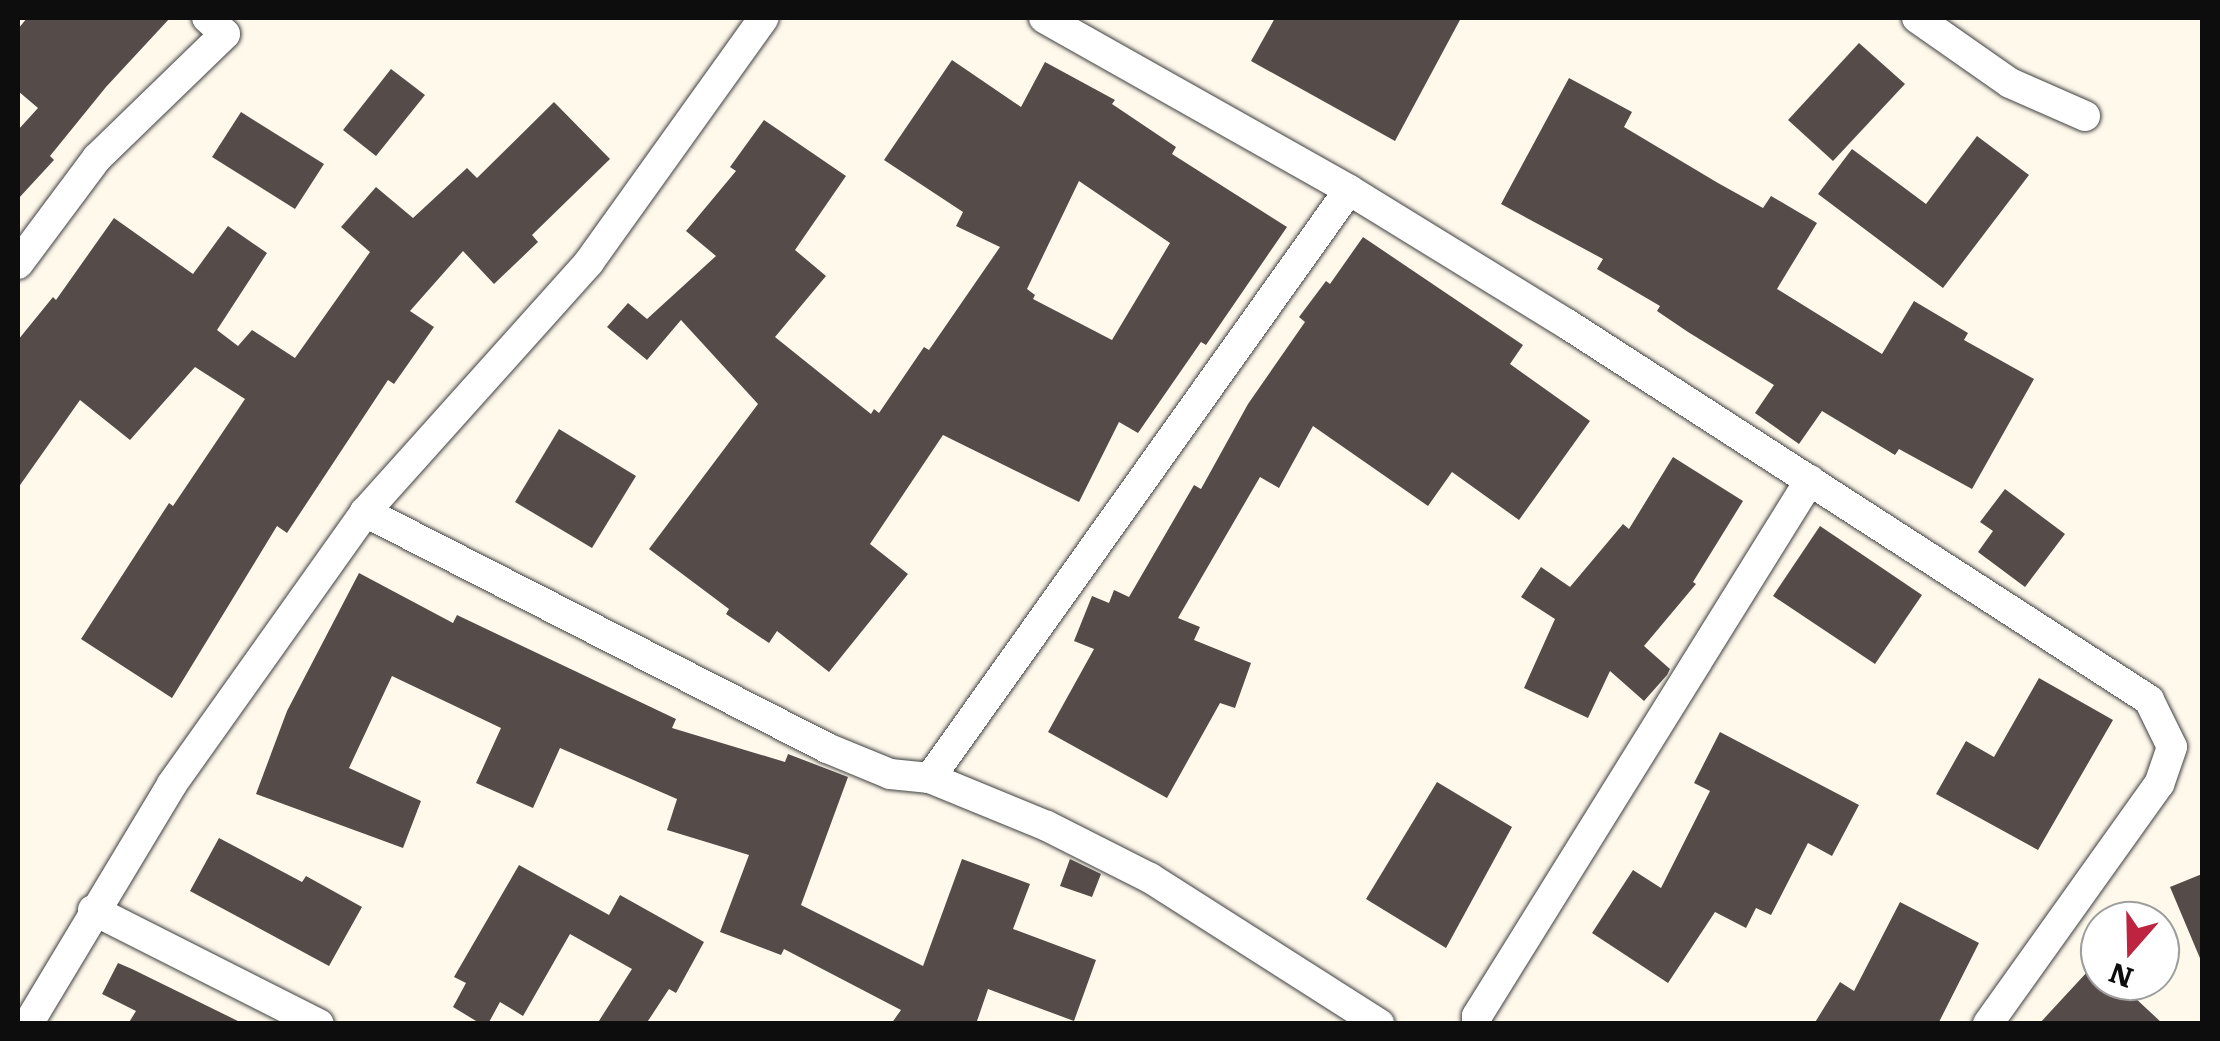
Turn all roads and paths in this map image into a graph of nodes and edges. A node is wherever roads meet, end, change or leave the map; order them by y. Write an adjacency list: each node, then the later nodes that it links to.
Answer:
1 (208, 18): 7 (street)
2 (764, 18): 9 (street)
3 (1044, 18): 6 (street)
4 (1917, 18): 5 (street)
5 (2085, 116)
6 (1349, 190): 8 (street); 10 (street)
7 (18, 264)
8 (1810, 480): 15 (street); 16 (street)
9 (365, 512): 10 (street); 11 (street)
10 (930, 778): 14 (street)
11 (93, 910): 12 (street); 13 (street)
12 (28, 1024)
13 (320, 1024)
14 (1379, 1024)
15 (1477, 1024)
16 (1988, 1024)

